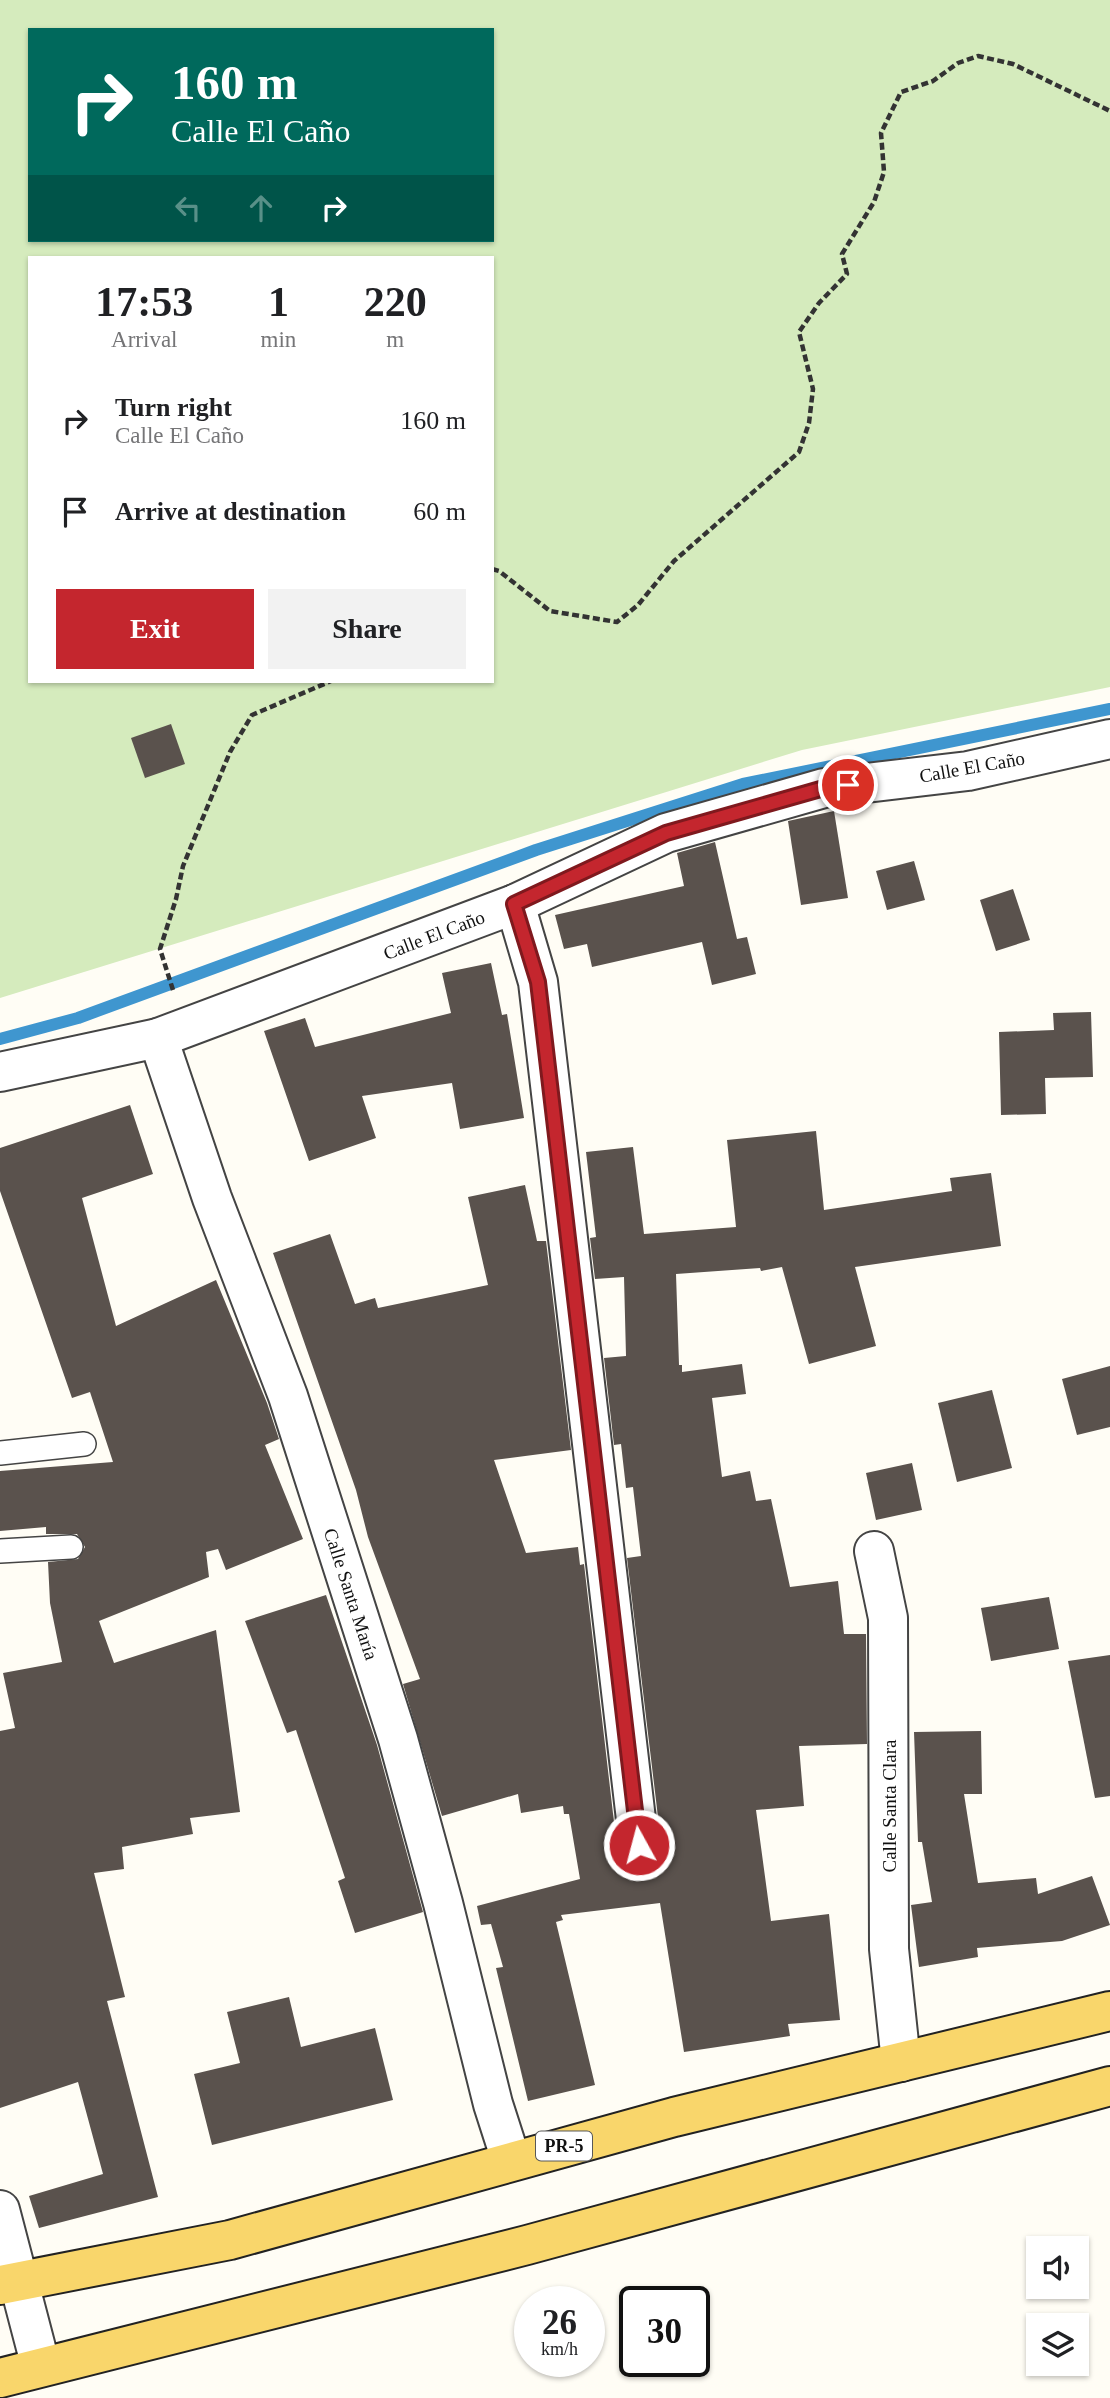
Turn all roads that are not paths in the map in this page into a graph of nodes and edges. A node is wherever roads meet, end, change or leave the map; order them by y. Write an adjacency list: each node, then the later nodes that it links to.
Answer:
1 (1110, 739): 2 (street, Calle El Caño)
2 (514, 904): 3 (street, Calle El Caño); 10 (street)
3 (158, 1038): 4 (street, Calle El Caño); 16 (street, Calle Santa María)
4 (0, 1072)
5 (84, 1444): 6 (lane)
6 (0, 1453)
7 (71, 1547): 8 (lane)
8 (0, 1551)
9 (874, 1551): 12 (street, Calle Santa Clara)
10 (639, 1845)
11 (1110, 2011): 12 (main road, PR-5)
12 (901, 2062): 16 (main road, PR-5)
13 (1110, 2086): 14 (main road)
14 (1040, 2105): 15 (main road); 19 (main road)
15 (1110, 2115)
16 (511, 2160): 18 (main road, PR-5)
17 (0, 2210): 18 (street)
18 (10, 2283): 19 (street)
19 (41, 2367): 20 (main road)
20 (0, 2378)

